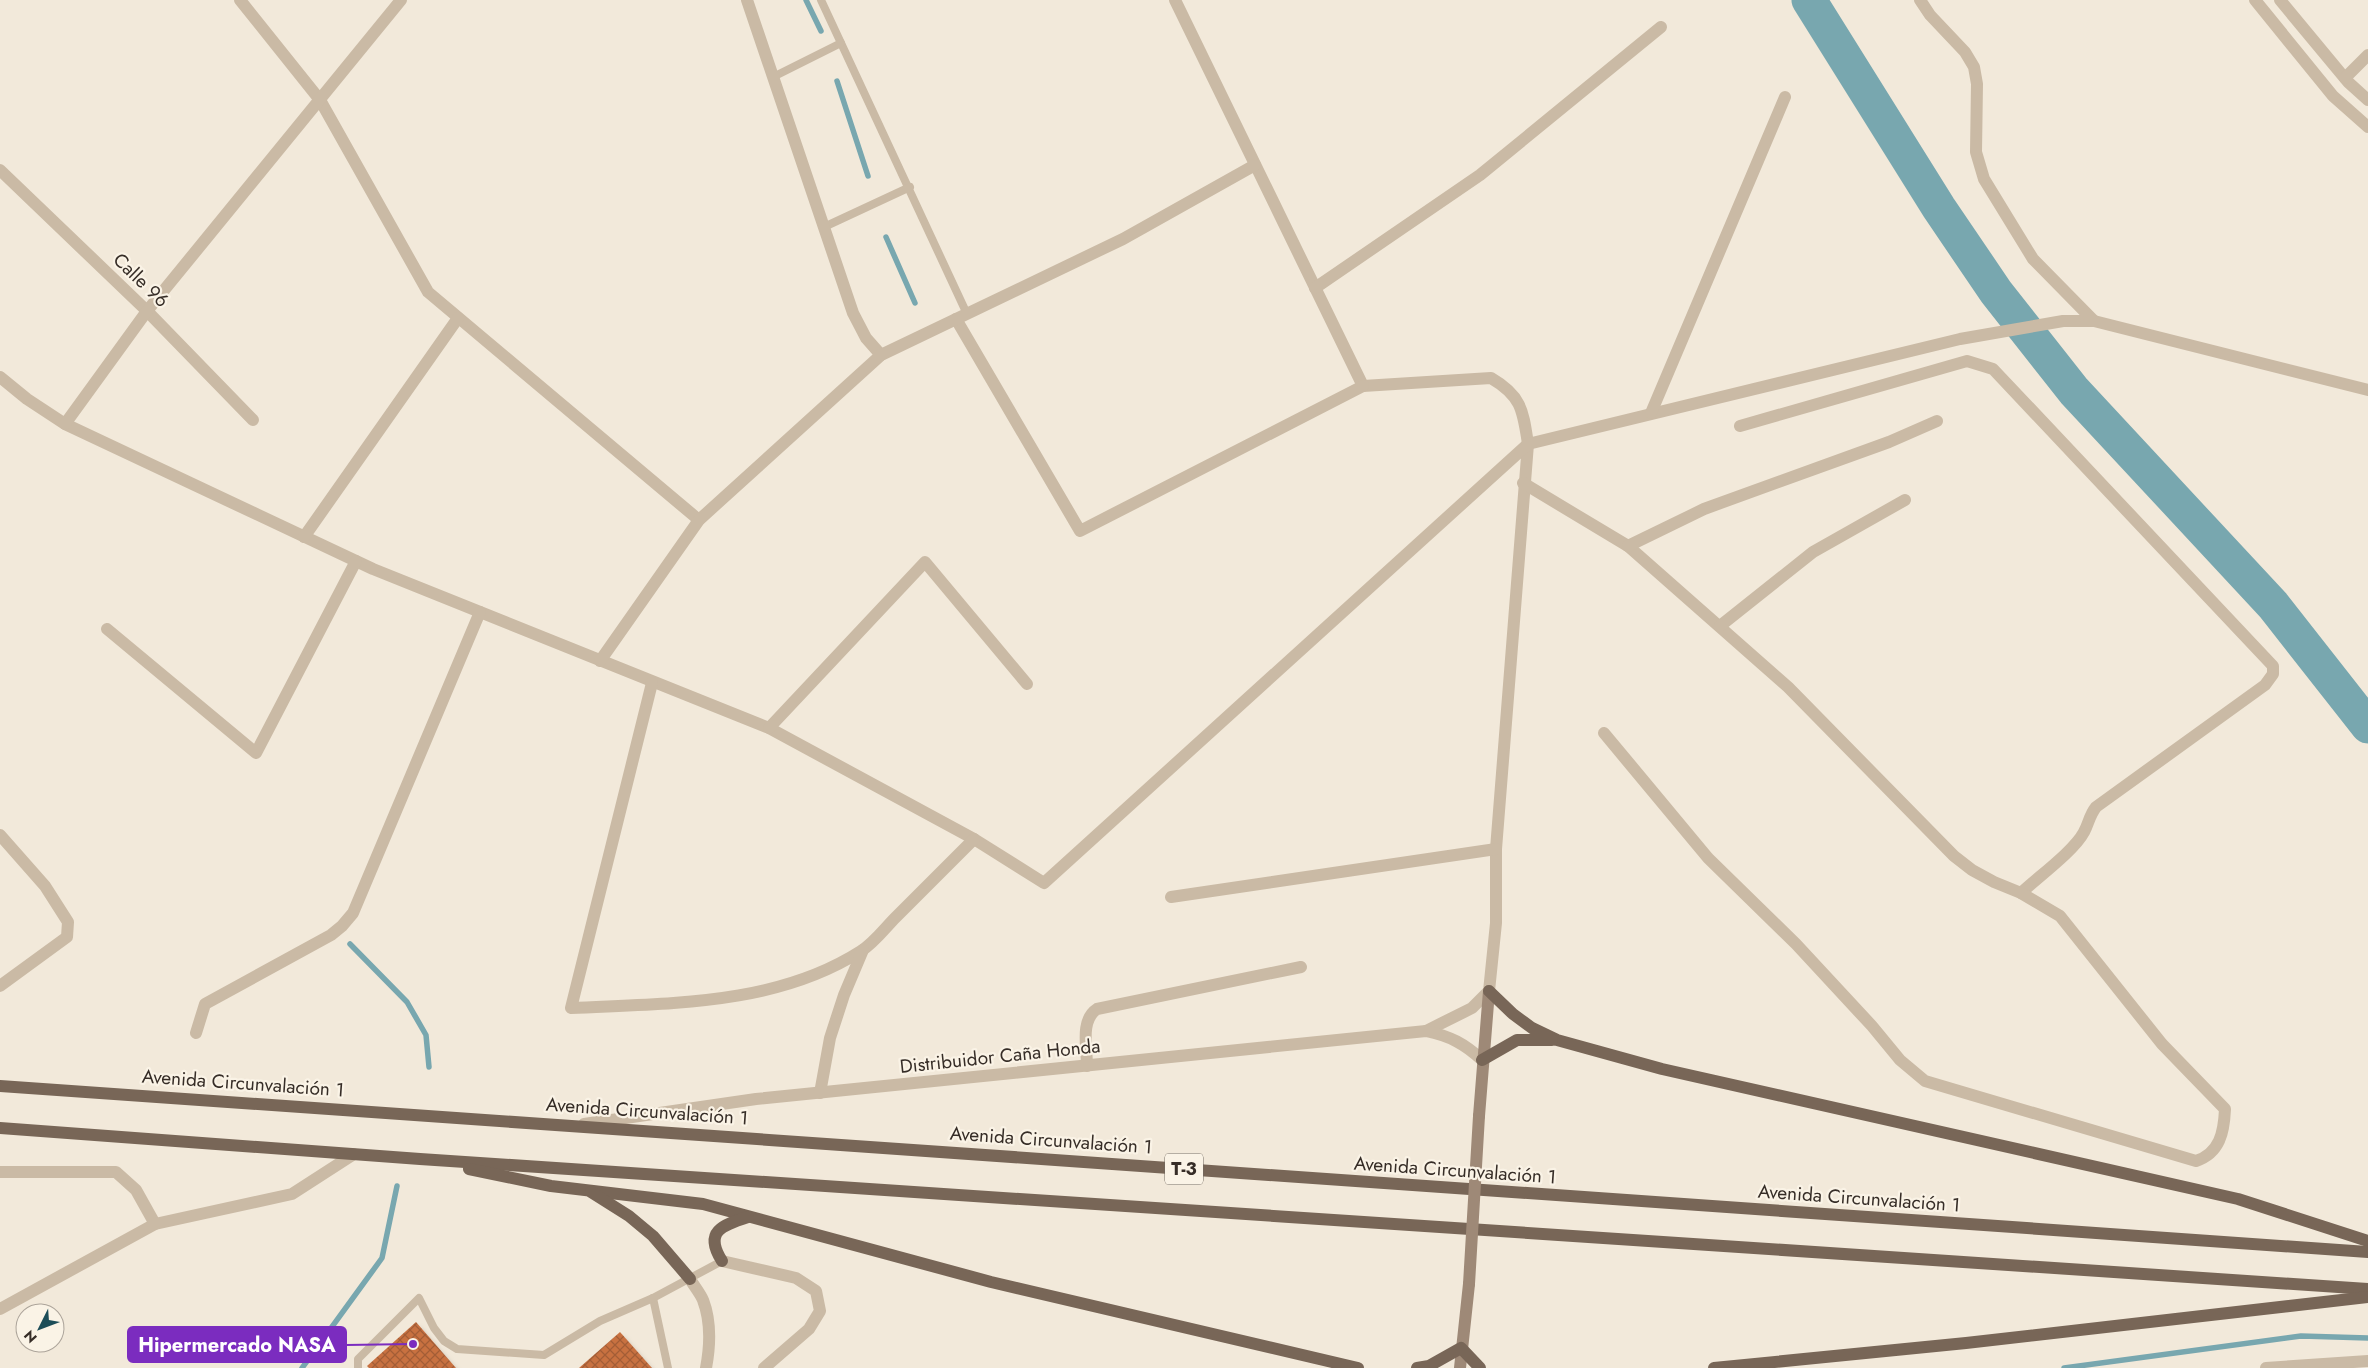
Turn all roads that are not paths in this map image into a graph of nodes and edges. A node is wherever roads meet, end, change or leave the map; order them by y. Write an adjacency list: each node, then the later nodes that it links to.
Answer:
1 (240, 0): 15 (street)
2 (401, 0): 15 (street)
3 (747, 0): 12 (street)
4 (821, 0): 10 (lane)
5 (1175, 0): 18 (street)
6 (1920, 0): 26 (street)
7 (2255, 0): 17 (street)
8 (2280, 0): 13 (street)
9 (1661, 27): 22 (street)
10 (841, 43): 12 (lane); 20 (lane)
11 (2368, 56): 13 (street)
12 (773, 77): 21 (street)
13 (2345, 78): 16 (street)
14 (1785, 97): 31 (street)
15 (320, 100): 23 (street); 25 (street)
16 (2368, 100)
17 (2368, 127)
18 (1255, 165): 22 (street); 24 (street)
19 (0, 170): 23 (street, Calle 96)
20 (910, 187): 21 (lane); 24 (lane)
21 (824, 227): 27 (street)
22 (1315, 288): 29 (street)
23 (147, 311): 32 (street, Calle 96); 34 (street)
24 (962, 316): 27 (street); 29 (street)
25 (458, 318): 39 (street); 40 (street)
26 (2094, 321): 30 (street); 31 (street)
27 (881, 355): 39 (street)
28 (0, 377): 34 (street)
29 (1363, 386): 36 (street)
30 (2368, 390)
31 (1651, 413): 36 (street)
32 (253, 420)
33 (1937, 421): 41 (street)
34 (65, 424): 40 (street)
35 (1740, 426): 54 (street)
36 (1528, 444): 37 (street); 52 (street)
37 (1523, 483): 41 (street); 53 (street)
38 (1905, 500): 44 (street)
39 (699, 520): 46 (street)
40 (304, 537): 42 (street)
41 (1628, 546): 44 (street)
42 (356, 561): 43 (street); 45 (street)
43 (480, 612): 46 (street); 61 (street)
44 (1720, 626): 54 (street)
45 (107, 629)
46 (600, 660): 47 (street)
47 (652, 683): 49 (street); 56 (street)
48 (1027, 684): 49 (street)
49 (769, 728): 52 (street)
50 (1604, 733): 54 (street)
51 (0, 835): 58 (street)
52 (974, 840): 56 (street)
53 (1496, 848): 55 (street); 59 (street)
54 (2021, 893)
55 (1171, 897)
56 (863, 950): 66 (street)
57 (1301, 967): 64 (street)
58 (0, 986)
59 (1489, 991): 60 (street, Distribuidor Caña Honda); 62 (main road); 63 (street)
60 (1426, 1032): 63 (street, Distribuidor Caña Honda); 64 (street, Distribuidor Caña Honda)
61 (196, 1034)
62 (1558, 1040): 63 (main road); 75 (main road)
63 (1482, 1060): 83 (street, bridge)
64 (1088, 1066): 66 (street, Distribuidor Caña Honda)
65 (0, 1086): 67 (main road, Avenida Circunvalación 1 / T-3)
66 (820, 1093): 67 (street, Distribuidor Caña Honda)
67 (579, 1125): 76 (main road, Avenida Circunvalación 1 / T-3)
68 (0, 1128): 69 (main road, T-3)
69 (354, 1154): 70 (main road, T-3); 74 (street)
70 (420, 1159): 72 (main road); 79 (main road, T-3)
71 (0, 1172): 74 (street)
72 (586, 1190): 73 (main road); 78 (main road)
73 (748, 1217): 77 (main road); 89 (main road)
74 (155, 1224): 82 (street)
75 (2368, 1240)
76 (2368, 1252)
77 (722, 1261): 78 (lane); 88 (street)
78 (690, 1279): 81 (lane); 87 (street)
79 (2368, 1290)
80 (2368, 1297): 93 (main road)
81 (653, 1298): 85 (lane); 86 (lane)
82 (0, 1309)
83 (1461, 1348): 90 (main road); 91 (street); 92 (main road)
84 (2368, 1360): 94 (street)
85 (358, 1368)
86 (668, 1368)
87 (706, 1368)
88 (764, 1368)
89 (1358, 1368)
90 (1418, 1368)
91 (1460, 1368)
92 (1480, 1368)
93 (1714, 1368)
94 (2266, 1368)

